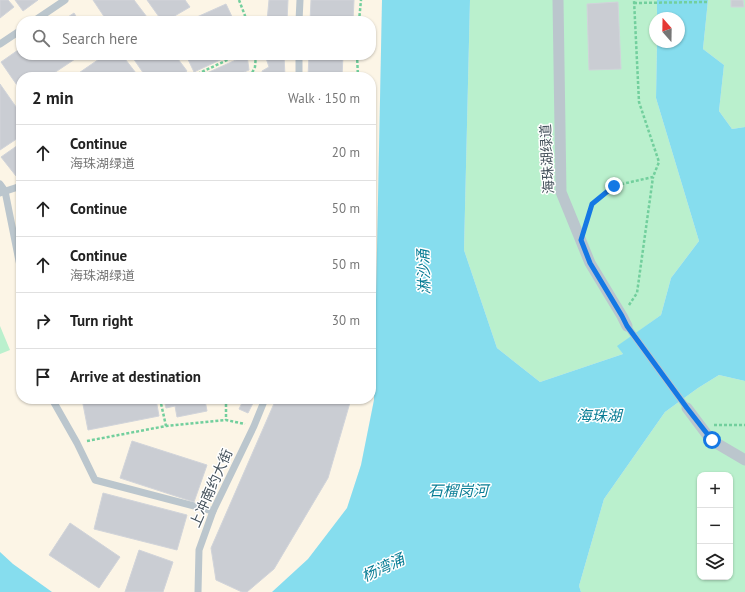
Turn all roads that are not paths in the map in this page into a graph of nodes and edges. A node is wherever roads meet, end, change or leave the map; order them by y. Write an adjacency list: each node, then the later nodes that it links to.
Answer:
1 (65, 0): 4 (lane)
2 (300, 0): 5 (lane)
3 (558, 0): 14 (street, 海珠湖绿道)
4 (41, 16)
5 (299, 16)
6 (16, 33): 7 (lane)
7 (0, 44)
8 (299, 60): 9 (lane)
9 (299, 72)
10 (0, 184): 12 (lane)
11 (16, 188): 12 (lane)
12 (3, 192): 13 (lane)
13 (16, 249)
14 (625, 321): 17 (lane)
15 (55, 404): 19 (lane)
16 (263, 404): 19 (lane, 上冲南约大街)
17 (687, 408): 18 (street)
18 (745, 460)
19 (213, 511): 20 (lane, 上冲南约大街)
20 (198, 592)

